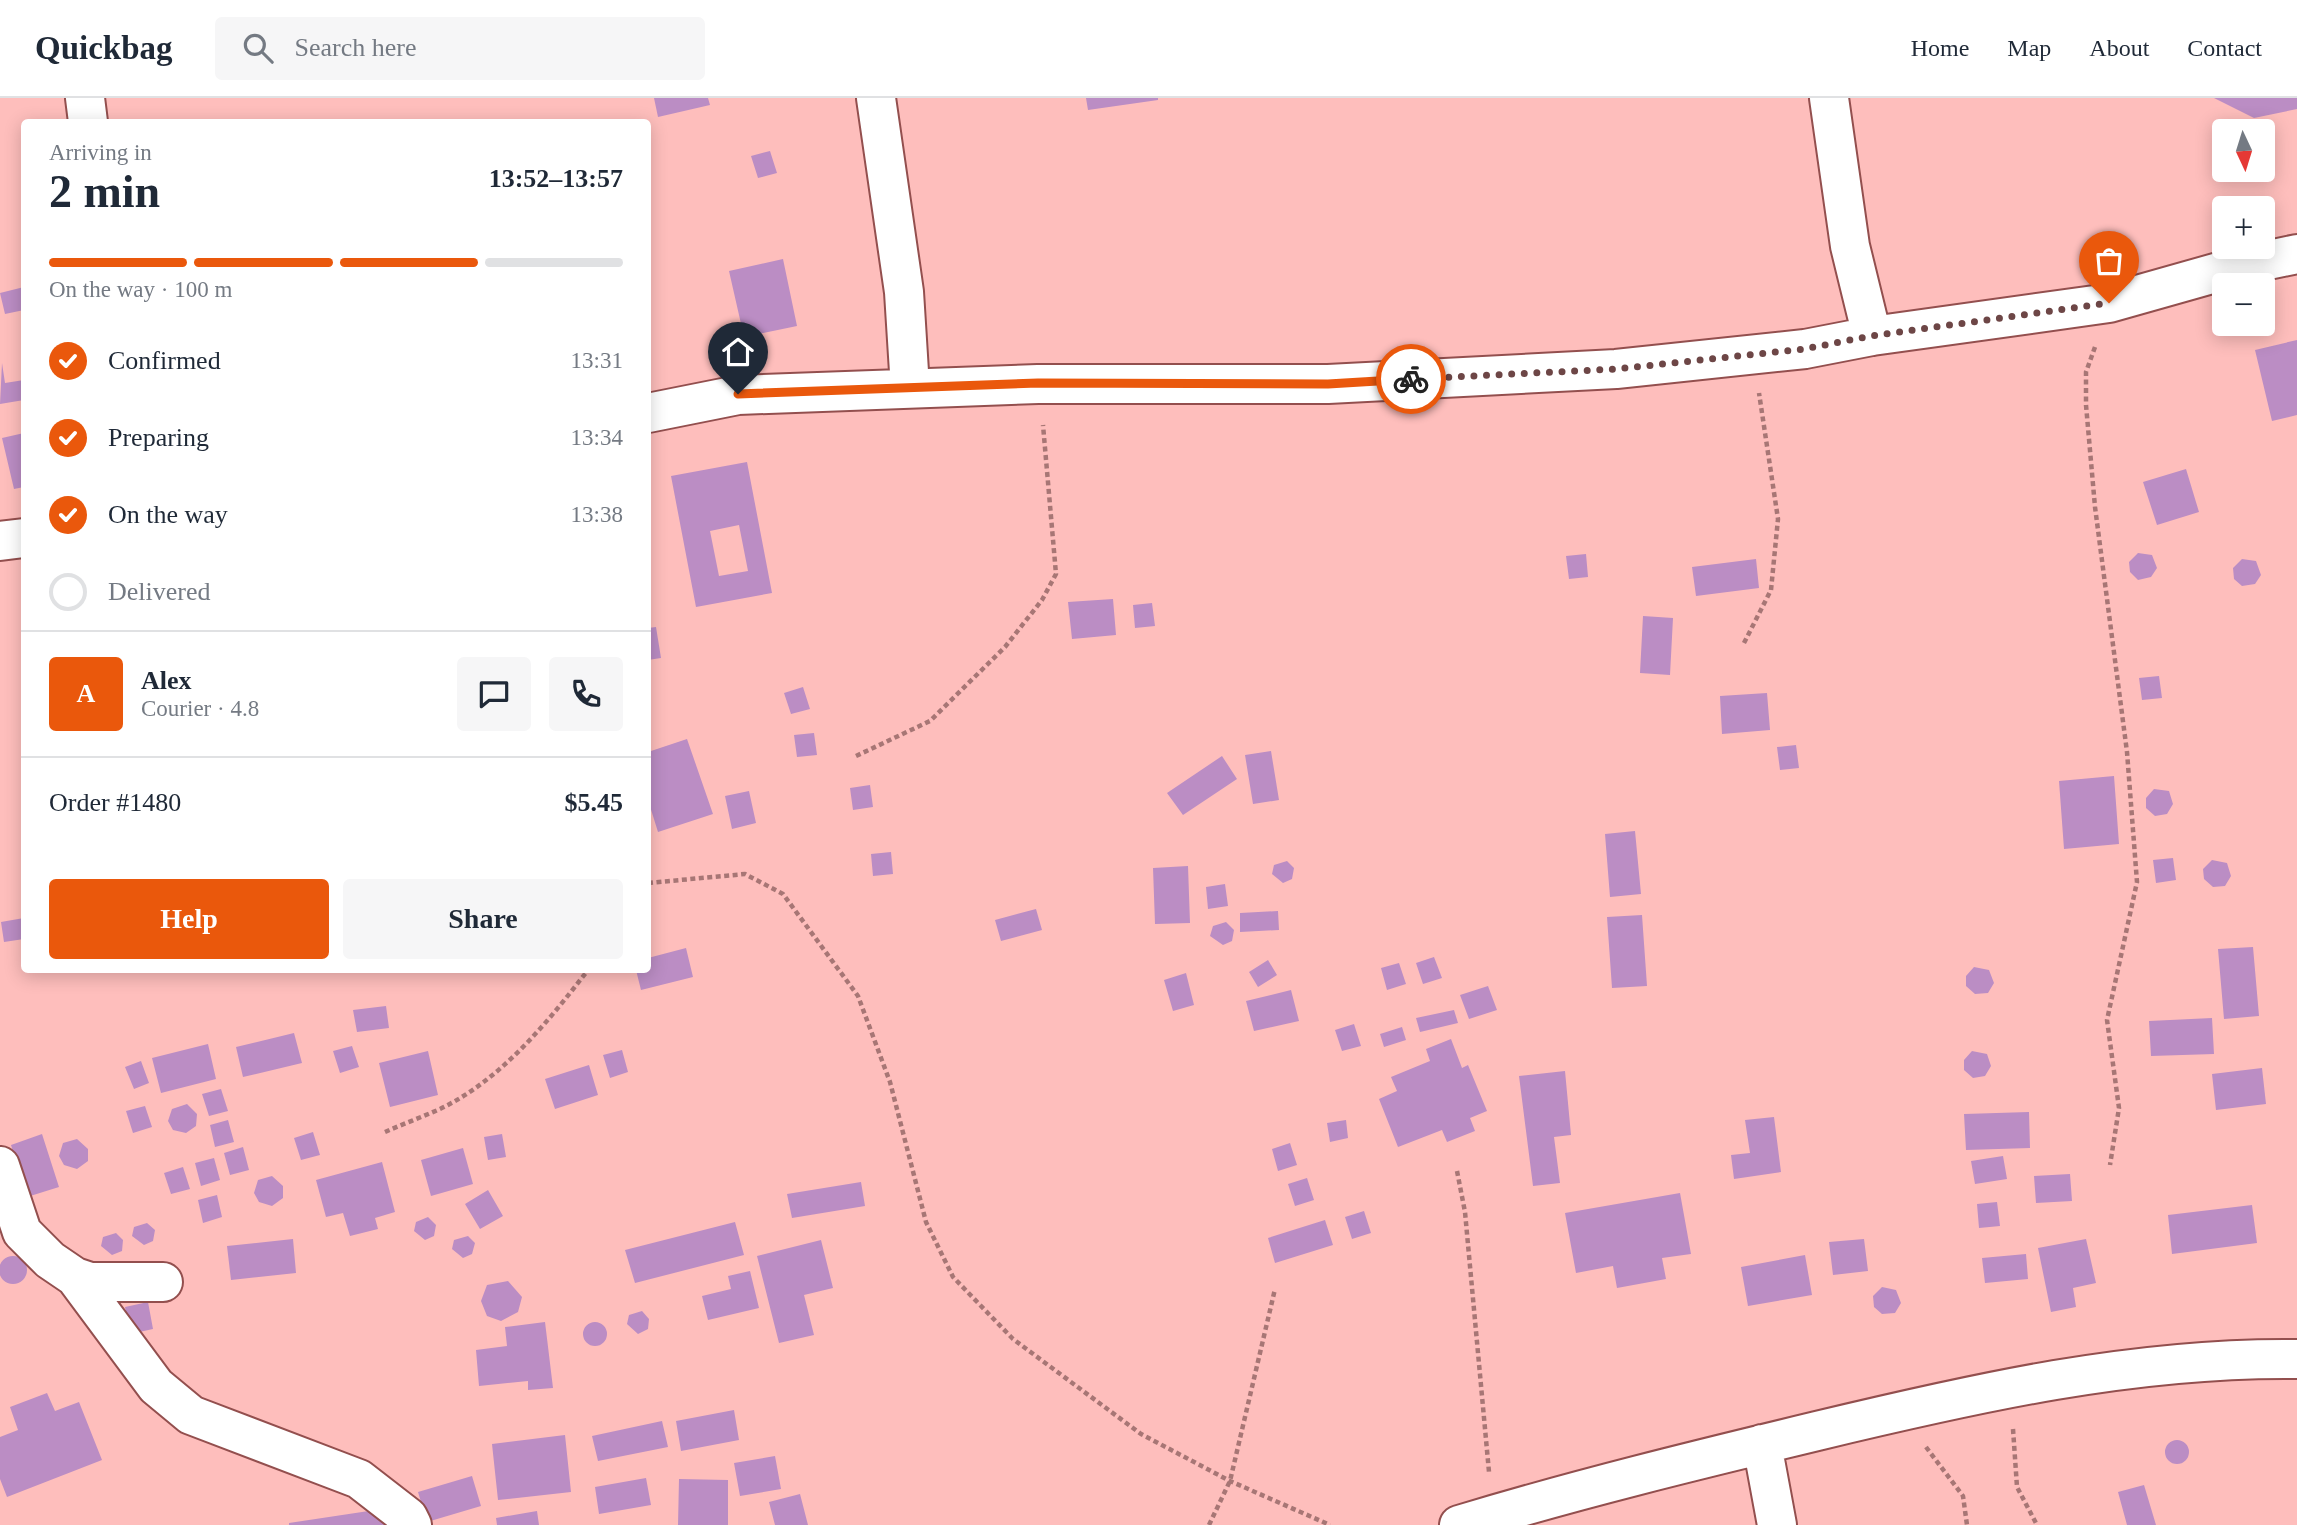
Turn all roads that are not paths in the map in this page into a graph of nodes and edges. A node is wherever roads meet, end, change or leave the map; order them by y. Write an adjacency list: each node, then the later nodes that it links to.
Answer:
1 (85, 98): 4 (street)
2 (876, 98): 7 (street)
3 (1829, 98): 6 (street)
4 (88, 119)
5 (2297, 254): 6 (street)
6 (1871, 336): 7 (street)
7 (910, 388): 8 (street)
8 (651, 412)
9 (21, 538): 10 (street)
10 (0, 541)
11 (0, 1166): 12 (street)
12 (11, 1235): 13 (street)
13 (75, 1277): 14 (street); 18 (street)
14 (163, 1282)
15 (2297, 1359): 16 (street)
16 (1762, 1444): 17 (street); 19 (street)
17 (1476, 1520)
18 (412, 1525)
19 (1777, 1525)

